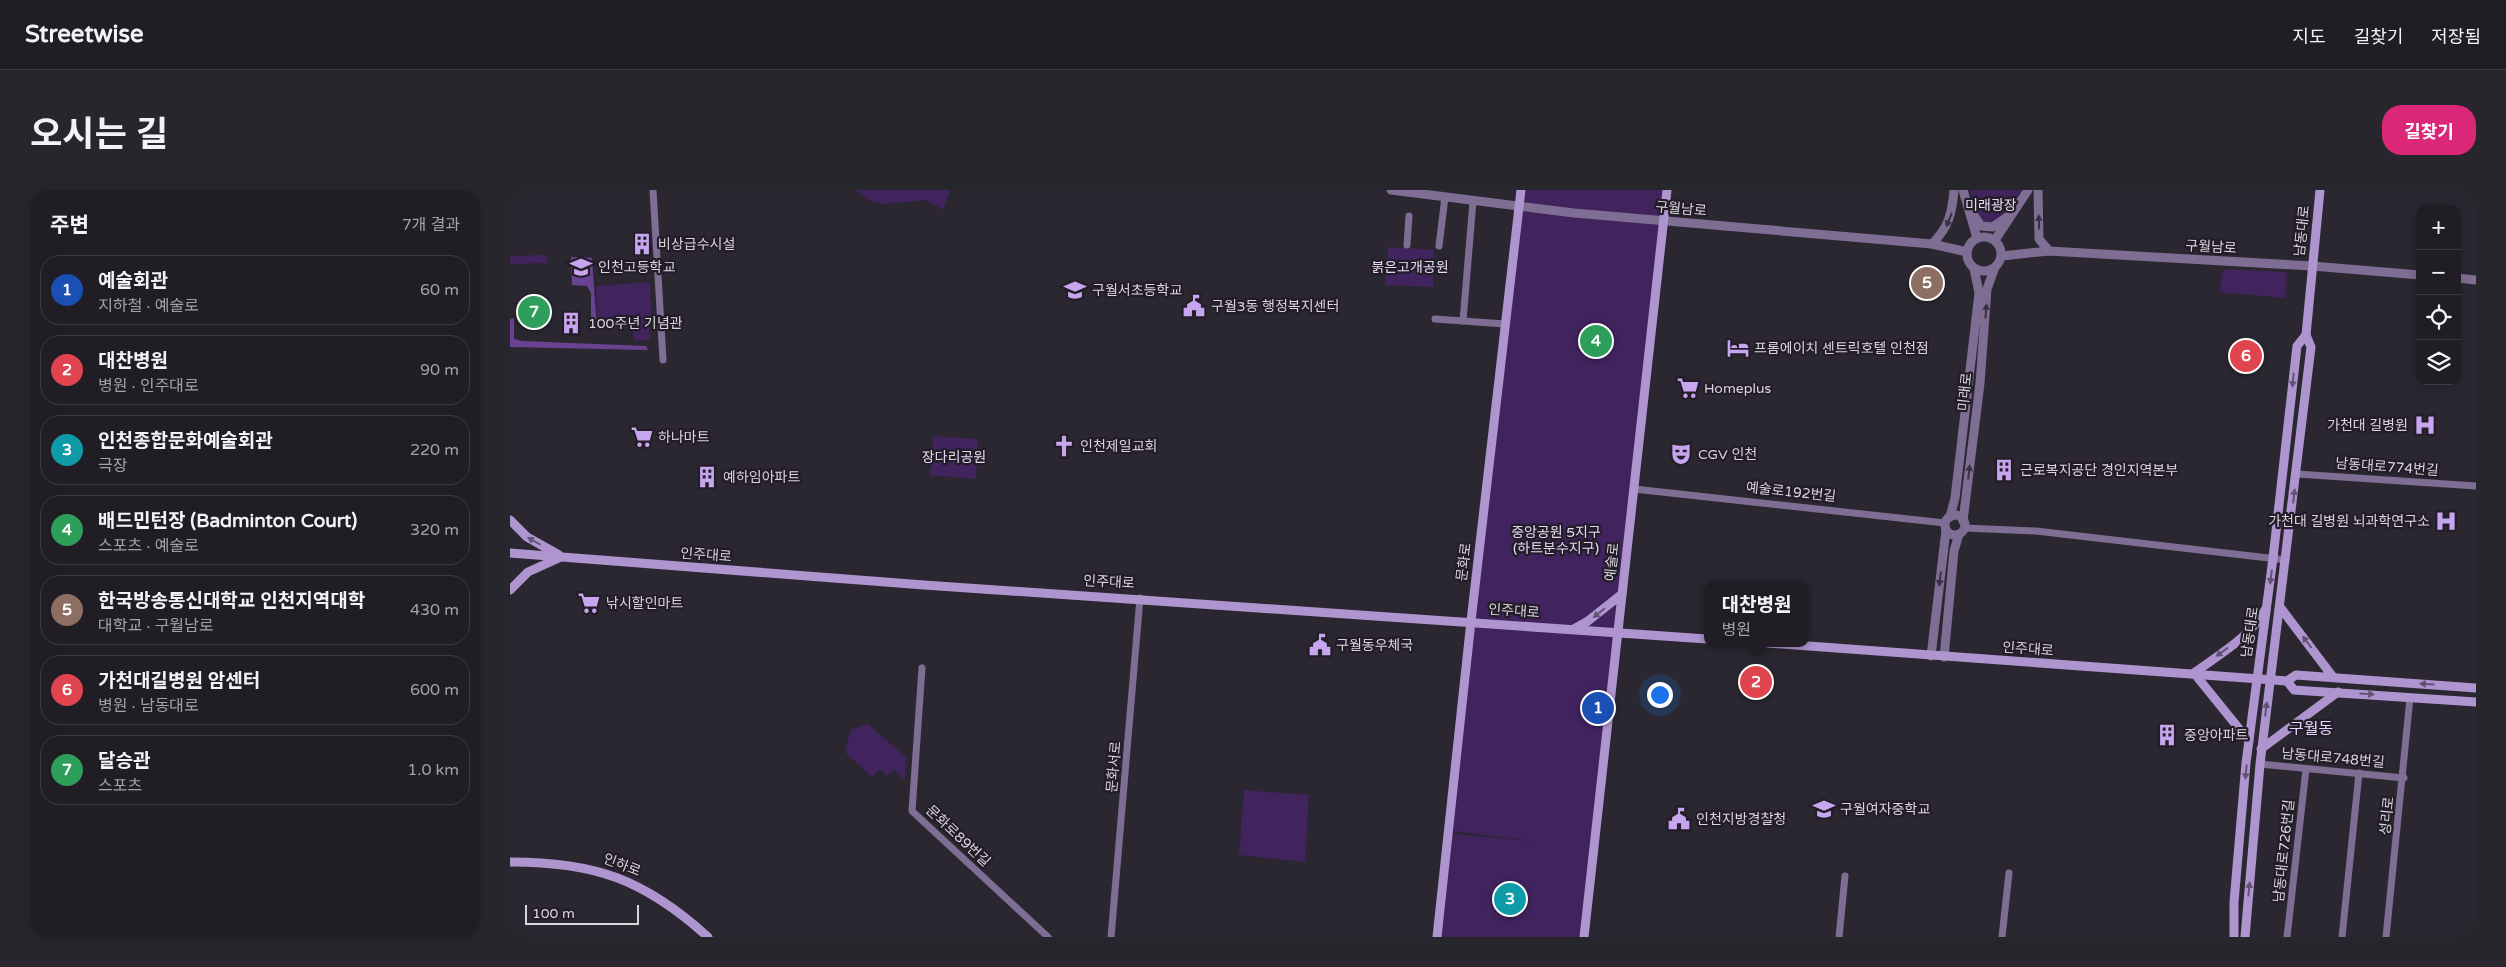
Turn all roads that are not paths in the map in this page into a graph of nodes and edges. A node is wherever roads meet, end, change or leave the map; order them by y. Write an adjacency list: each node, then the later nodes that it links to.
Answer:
1 (653, 190): 35 (street)
2 (1391, 190): 10 (street, 구월남로)
3 (1521, 190): 13 (main road, 문화로)
4 (1667, 190): 16 (main road, 예술로)
5 (1954, 190): 19 (street, one-way to 19)
6 (1963, 190): 12 (street)
7 (2028, 190): 14 (street)
8 (2038, 190): 22 (street, one-way to 8)
9 (2320, 190): 25 (main road, 남동대로)
10 (1445, 197): 11 (street, 구월남로); 21 (street)
11 (1473, 201): 13 (street, 구월남로); 32 (street)
12 (1968, 206): 14 (street); 17 (street)
13 (1520, 208): 16 (street, 구월남로); 33 (main road, 문화로)
14 (2013, 214): 18 (street)
15 (1409, 216): 20 (street)
16 (1663, 222): 19 (street, 구월남로); 38 (main road, 예술로)
17 (1978, 238): 18 (street); 23 (street)
18 (1995, 240): 24 (street)
19 (1932, 244): 23 (street, 구월남로)
20 (1407, 245)
21 (1439, 246)
22 (2049, 251): 24 (street, 구월남로); 25 (street, 구월남로)
23 (1967, 252): 26 (street)
24 (2002, 256): 27 (street)
25 (2312, 266): 28 (street, 구월남로); 34 (main road, 남동대로)
26 (1974, 268): 27 (street); 40 (street, 미래로)
27 (1995, 268): 41 (street, 미래로, one-way to 27)
28 (2416, 275)
29 (2461, 278): 30 (street)
30 (2476, 280)
31 (1435, 319): 32 (street)
32 (1463, 321): 33 (street)
33 (1505, 324): 51 (main road, 문화로)
34 (2306, 335): 36 (main road, 남동대로); 44 (main road, 남동대로, one-way to 44)
35 (663, 360)
36 (2297, 474): 37 (street, 남동대로774번길); 45 (main road, 남동대로, one-way to 36)
37 (2476, 486)
38 (1634, 489): 40 (street, 예술로192번길); 47 (main road, 예술로)
39 (510, 520): 43 (main road, one-way to 39)
40 (1947, 523): 41 (street); 41 (street); 56 (street, 미래로, one-way to 56)
41 (1962, 528): 44 (street); 57 (street, 미래로)
42 (510, 553): 43 (main road, 인주대로)
43 (562, 556): 46 (main road); 48 (main road, 인주대로)
44 (2273, 558): 45 (street); 49 (main road, 남동대로, one-way to 49)
45 (2286, 560): 50 (main road, 남동대로)
46 (510, 590)
47 (1622, 594): 52 (main road, one-way to 52); 53 (main road, 예술로)
48 (1140, 598): 51 (main road, 인주대로); 79 (street, 문화서로)
49 (2267, 605): 59 (main road, one-way to 59); 61 (main road, 남동대로)
50 (2280, 607): 60 (main road, one-way to 50); 62 (main road, 남동대로)
51 (1471, 621): 52 (main road, 인주대로); 80 (main road, 문화로)
52 (1574, 629): 53 (main road, 인주대로)
53 (1618, 632): 54 (main road, 인주대로); 81 (main road, 예술로)
54 (1704, 639)
55 (1809, 646): 56 (main road, 인주대로)
56 (1931, 656): 57 (main road, 인주대로)
57 (1944, 657): 59 (main road, 인주대로)
58 (922, 668): 78 (street, 문화로89번길)
59 (2194, 673): 61 (main road, 인주대로); 68 (main road)
60 (2333, 677): 63 (main road, 인주대로); 64 (main road, 인주대로, one-way to 60)
61 (2257, 679): 62 (main road, 인주대로); 68 (main road, 남동대로)
62 (2270, 680): 63 (main road, 인주대로); 69 (main road, 남동대로, one-way to 62)
63 (2287, 682): 65 (main road, 인주대로)
64 (2476, 688)
65 (2338, 692): 66 (main road, 인주대로, one-way to 66); 69 (main road)
66 (2410, 698): 67 (main road, 인주대로); 73 (street, 성리로)
67 (2476, 702)
68 (2249, 741): 84 (main road, 남동대로, one-way to 84)
69 (2261, 749): 70 (main road, 남동대로)
70 (2260, 764): 71 (street, 남동대로748번길); 85 (main road, 남동대로, one-way to 70)
71 (2306, 768): 72 (street, 남동대로748번길); 86 (street, 남동대로726번길)
72 (2359, 773): 73 (street, 남동대로748번길); 87 (street)
73 (2404, 778): 88 (street, 성리로)
74 (510, 862): 77 (main road, 인하로)
75 (2009, 873): 83 (street)
76 (1845, 876): 82 (street)
77 (708, 937)
78 (1048, 937)
79 (1111, 937)
80 (1437, 937)
81 (1584, 937)
82 (1840, 937)
83 (2002, 937)
84 (2234, 937)
85 (2245, 937)
86 (2287, 937)
87 (2342, 937)
88 (2386, 937)

